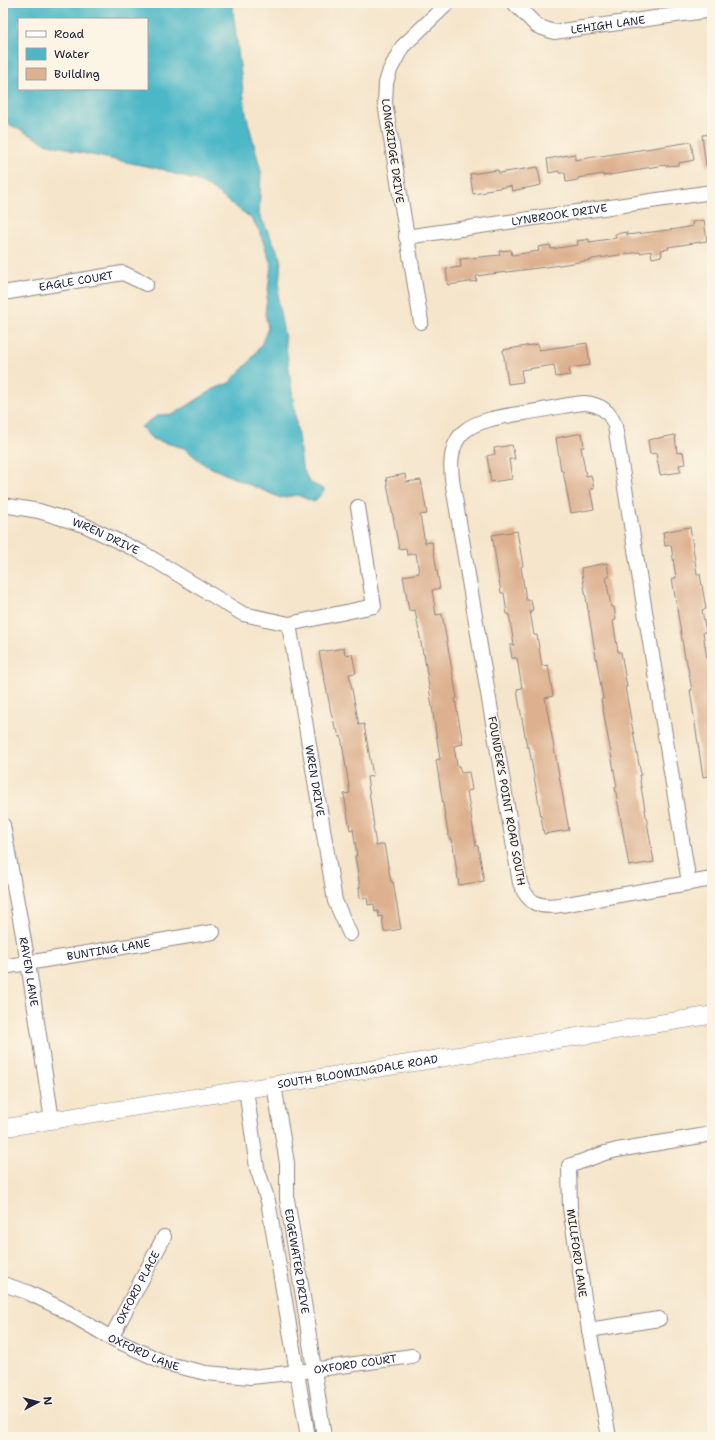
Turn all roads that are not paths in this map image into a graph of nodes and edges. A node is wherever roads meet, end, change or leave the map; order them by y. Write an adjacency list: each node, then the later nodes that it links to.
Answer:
1 (448, 3): 5 (street, LONGRIDGE DRIVE)
2 (514, 3): 3 (street, LEHIGH LANE)
3 (712, 10)
4 (712, 192): 5 (street, LYNBROOK DRIVE)
5 (406, 237): 8 (street, LONGRIDGE DRIVE)
6 (146, 284): 7 (street, EAGLE COURT)
7 (3, 293)
8 (421, 322)
9 (3, 505): 11 (street, WREN DRIVE)
10 (358, 507): 11 (street, WREN DRIVE)
11 (289, 624): 16 (street, WREN DRIVE)
12 (3, 825): 17 (street, RAVEN LANE)
13 (712, 879): 14 (street, FOUNDER'S POINT ROAD SOUTH)
14 (689, 883): 14 (street, FOUNDER'S POINT ROAD SOUTH)
15 (213, 932): 17 (street, BUNTING LANE)
16 (350, 934)
17 (28, 962): 18 (street, BUNTING LANE); 22 (street, RAVEN LANE)
18 (3, 967)
19 (712, 1015): 20 (main road, SOUTH BLOOMINGDALE ROAD)
20 (274, 1084): 21 (main road, SOUTH BLOOMINGDALE ROAD); 31 (street, EDGEWATER DRIVE)
21 (246, 1089): 22 (main road, SOUTH BLOOMINGDALE ROAD); 32 (street, EDGEWATER DRIVE)
22 (52, 1120): 23 (main road, SOUTH BLOOMINGDALE ROAD)
23 (3, 1128)
24 (712, 1134): 28 (street, MILLFORD LANE)
25 (164, 1237): 29 (street, OXFORD PLACE)
26 (3, 1284): 29 (street, OXFORD LANE)
27 (659, 1319): 28 (street)
28 (589, 1330): 35 (street, MILLFORD LANE)
29 (111, 1338): 32 (street, OXFORD LANE)
30 (412, 1356): 31 (street, OXFORD COURT)
31 (314, 1370): 32 (street, OXFORD COURT); 34 (street, EDGEWATER DRIVE)
32 (298, 1372): 33 (street, EDGEWATER DRIVE)
33 (308, 1437)
34 (324, 1437)
35 (609, 1437)

